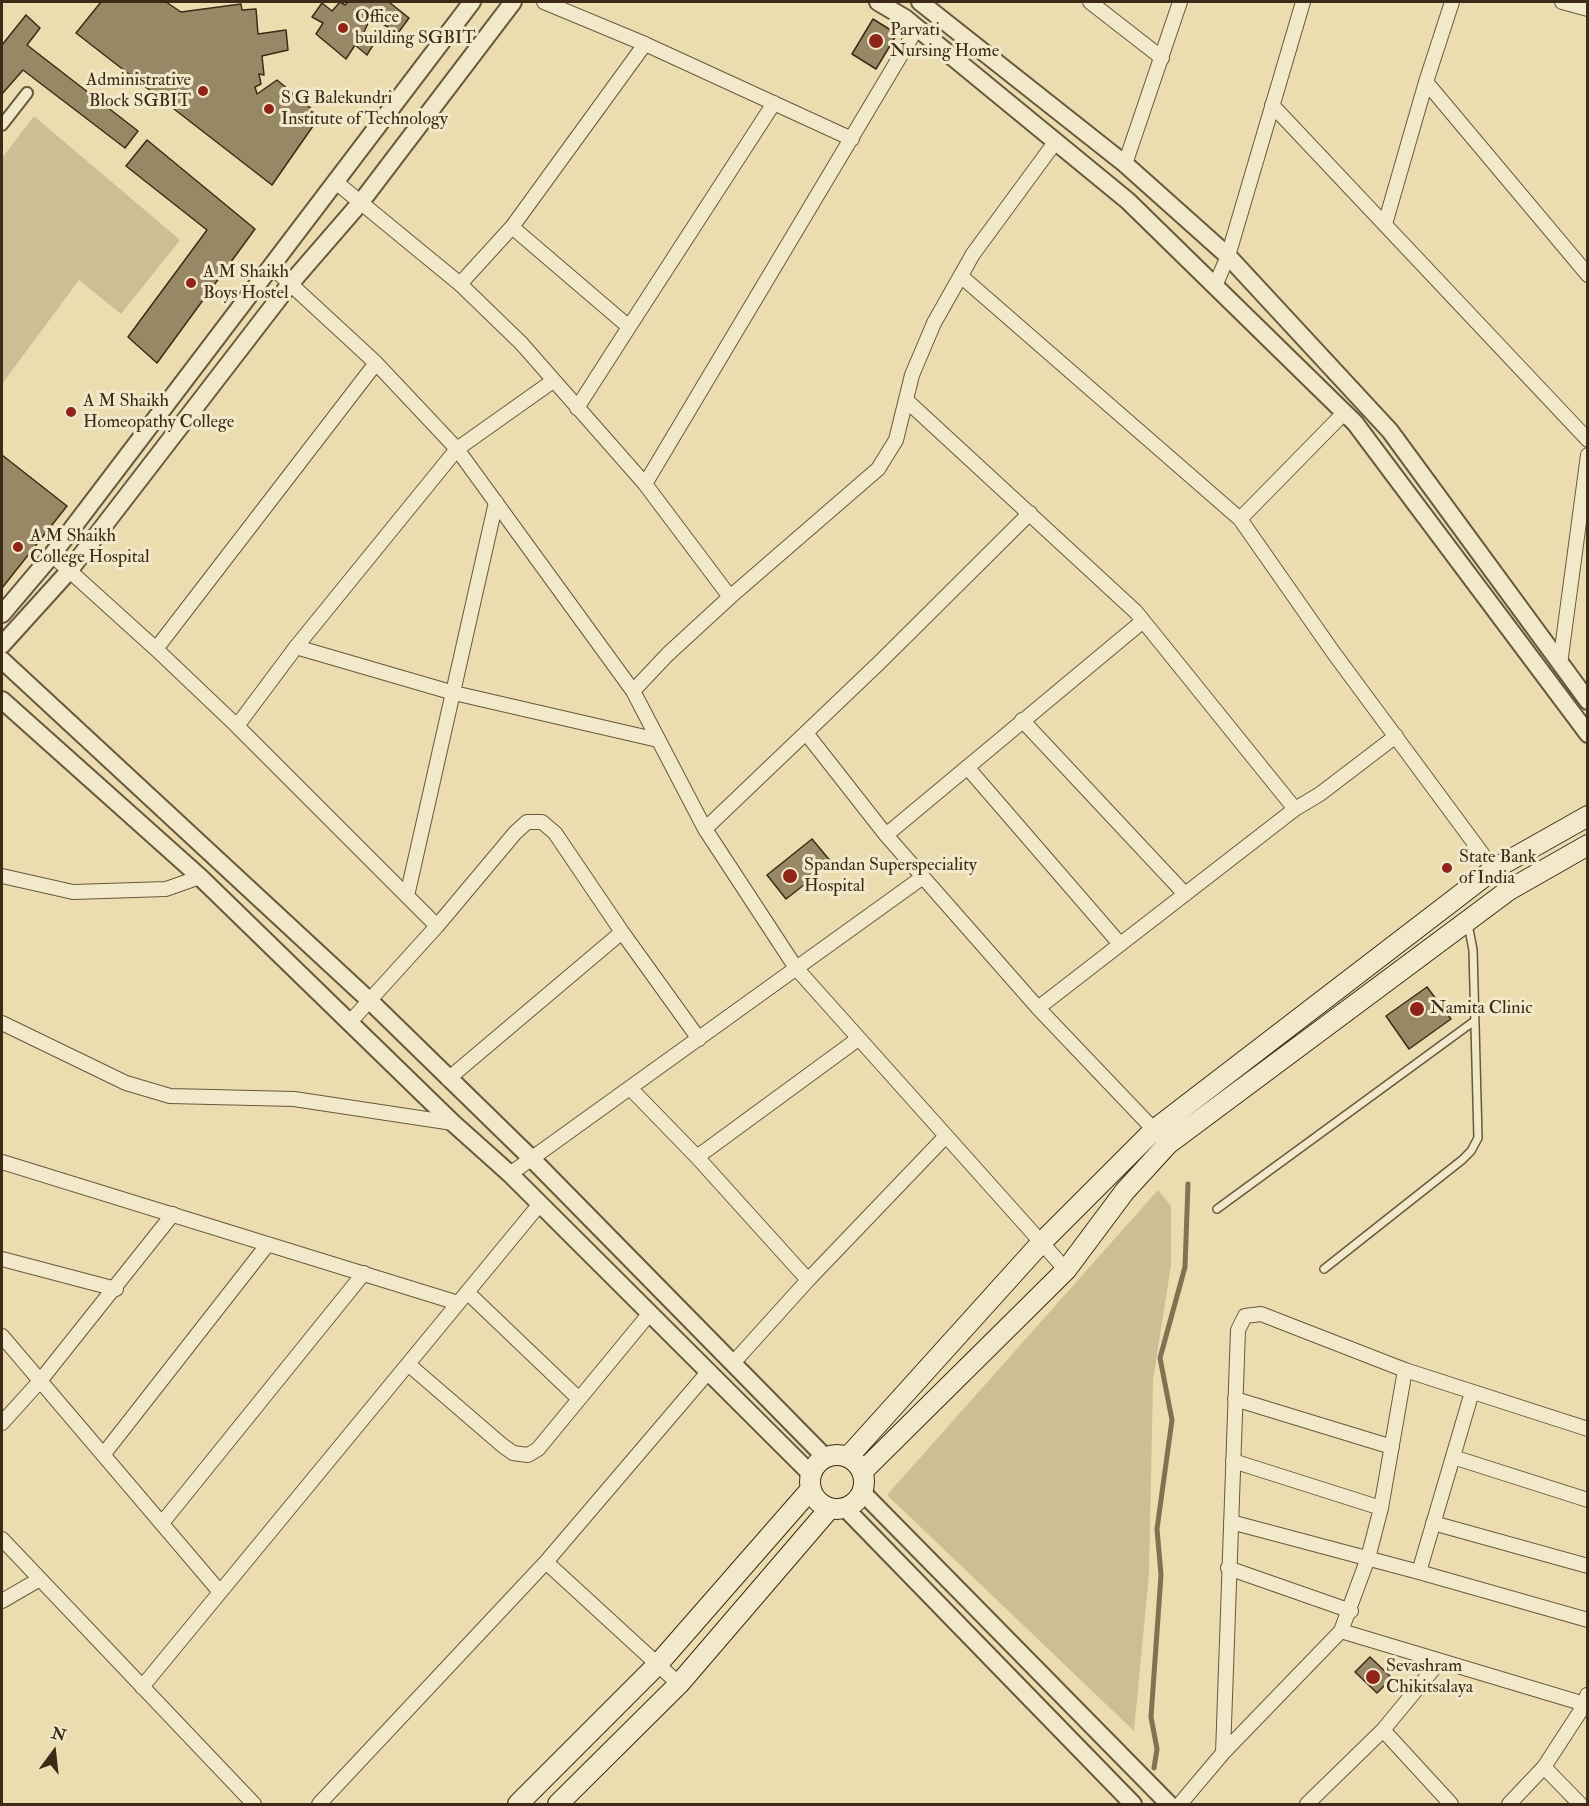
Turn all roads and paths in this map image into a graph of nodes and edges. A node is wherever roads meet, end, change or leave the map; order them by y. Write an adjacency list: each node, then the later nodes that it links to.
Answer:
1 (472, 2): 23 (street)
2 (513, 2): 24 (street)
3 (544, 2): 13 (street)
4 (878, 2): 12 (street)
5 (920, 2): 22 (street)
6 (1090, 2): 14 (street)
7 (1180, 2): 14 (street)
8 (1303, 2): 18 (street)
9 (1452, 2): 15 (street)
10 (1562, 2): 11 (street)
11 (1587, 9)
12 (917, 28): 20 (street); 21 (street)
13 (645, 44): 17 (street); 26 (street)
14 (1162, 58): 22 (street)
15 (1426, 82): 25 (street); 29 (street)
16 (27, 93): 19 (street)
17 (774, 103): 20 (street); 34 (street)
18 (1272, 105): 25 (street); 27 (street)
19 (2, 125)
20 (852, 139): 43 (street)
21 (1056, 141): 30 (street); 33 (street)
22 (1125, 164): 27 (street)
23 (338, 183): 24 (street); 28 (street)
24 (361, 202): 31 (street); 32 (street)
25 (1385, 224): 40 (street)
26 (512, 227): 32 (street); 34 (street)
27 (1228, 256): 33 (street); 56 (street)
28 (272, 267): 31 (street); 47 (street)
29 (1587, 275)
30 (962, 277): 37 (street); 46 (street)
31 (290, 284): 35 (street); 48 (street)
32 (460, 284): 36 (street)
33 (1215, 286): 39 (street)
34 (629, 327): 38 (street)
35 (376, 363): 41 (street); 54 (street)
36 (553, 381): 38 (street); 41 (street)
37 (906, 400): 45 (street); 49 (street)
38 (577, 408): 43 (street)
39 (1344, 412): 46 (street); 64 (street)
40 (1587, 440)
41 (457, 449): 44 (street); 53 (street)
42 (1587, 455): 56 (street)
43 (645, 484): 49 (street)
44 (496, 502): 57 (street); 58 (street)
45 (1030, 513): 51 (street); 63 (street)
46 (1240, 519): 65 (street)
47 (52, 555): 48 (street); 50 (street)
48 (69, 571): 52 (street); 54 (street)
49 (730, 597): 57 (street)
50 (2, 614)
51 (1143, 621): 61 (street); 68 (street)
52 (2, 645)
53 (296, 647): 58 (street); 62 (street)
54 (156, 649): 62 (street)
55 (2, 660): 85 (street)
56 (1560, 664): 60 (street)
57 (633, 691): 66 (street)
58 (454, 693): 66 (street); 79 (street)
59 (2, 700): 75 (street)
60 (1587, 701)
61 (1022, 720): 67 (street); 78 (street)
62 (237, 726): 79 (street)
63 (806, 733): 70 (street); 71 (street)
64 (1587, 734)
65 (1396, 736): 68 (street); 73 (street)
66 (658, 740): 70 (street)
67 (967, 767): 71 (street); 83 (street)
68 (1295, 809): 78 (street)
69 (1587, 816): 73 (main road)
70 (705, 829): 84 (street)
71 (886, 835): 76 (street)
72 (1587, 845): 77 (main road)
73 (1494, 870): 77 (street); 95 (main road)
74 (2, 876): 75 (street)
75 (200, 877): 87 (street)
76 (922, 877): 84 (street); 86 (street)
77 (1509, 890): 80 (main road)
78 (1185, 894): 83 (street)
79 (407, 896): 81 (street)
80 (1467, 921): 88 (lane); 97 (main road)
81 (437, 926): 82 (street); 85 (street)
82 (622, 932): 90 (street); 92 (street)
83 (1120, 945): 86 (street)
84 (796, 968): 90 (street); 91 (street)
85 (370, 1000): 87 (street); 92 (street)
86 (1038, 1008): 95 (street)
87 (350, 1022): 94 (street)
88 (1473, 1022): 103 (lane); 108 (lane)
89 (2, 1023): 94 (street)
90 (699, 1038): 93 (street)
91 (858, 1039): 96 (street); 98 (street)
92 (448, 1079): 99 (street)
93 (630, 1088): 98 (street); 99 (street)
94 (453, 1123): 101 (street)
95 (1154, 1130): 97 (street); 105 (main road)
96 (945, 1137): 105 (street); 111 (street)
97 (1168, 1144): 109 (main road)
98 (697, 1157): 111 (street)
99 (532, 1159): 101 (street); 116 (street)
100 (2, 1162): 104 (street)
101 (510, 1174): 102 (street)
102 (539, 1204): 113 (street); 114 (street)
103 (1217, 1209)
104 (172, 1214): 106 (street); 112 (street)
105 (1041, 1243): 109 (street); 129 (main road)
106 (268, 1244): 110 (street); 127 (street)
107 (2, 1259): 112 (street)
108 (1324, 1269)
109 (1066, 1270): 132 (main road)
110 (364, 1274): 113 (street); 139 (street)
111 (808, 1280): 116 (street)
112 (116, 1289): 120 (street)
113 (463, 1297): 117 (street); 122 (street)
114 (650, 1312): 119 (street); 122 (street)
115 (2, 1336): 120 (street)
116 (734, 1362): 128 (street)
117 (408, 1364): 122 (street); 148 (street)
118 (1405, 1370): 121 (street); 123 (street); 126 (street)
119 (709, 1371): 133 (street); 143 (street)
120 (40, 1381): 124 (street); 127 (street)
121 (1472, 1392): 125 (street); 130 (street)
122 (579, 1399)
123 (1235, 1399): 126 (street); 131 (street)
124 (2, 1423)
125 (1587, 1429)
126 (1392, 1447): 137 (street)
127 (103, 1455): 139 (street)
128 (825, 1457): 129 (main road); 133 (main road)
129 (848, 1457): 132 (main road)
130 (1453, 1457): 135 (street); 140 (street)
131 (1233, 1461): 137 (street); 138 (street)
132 (862, 1472): 134 (main road)
133 (811, 1481): 136 (main road); 154 (main road)
134 (862, 1492): 136 (main road); 161 (street)
135 (1587, 1500)
136 (837, 1507): 155 (main road); 162 (street)
137 (1381, 1508): 142 (street)
138 (1231, 1522): 142 (street); 145 (street)
139 (162, 1523): 148 (street)
140 (1433, 1523): 144 (street); 146 (street)
141 (2, 1539): 147 (street)
142 (1368, 1558): 146 (street); 150 (street)
143 (546, 1562): 154 (street); 165 (street)
144 (1587, 1566)
145 (1228, 1568): 150 (street); 159 (street)
146 (1419, 1572): 151 (street)
147 (40, 1579): 149 (street); 156 (street)
148 (220, 1592): 156 (street)
149 (2, 1601)
150 (1350, 1611): 152 (street)
151 (1587, 1620)
152 (1341, 1631): 153 (street); 159 (street)
153 (1440, 1661): 157 (street); 158 (street)
154 (658, 1664): 155 (street); 166 (main road)
155 (679, 1684): 167 (main road)
156 (142, 1687): 164 (street)
157 (1587, 1701): 160 (street)
158 (1383, 1730): 163 (street); 170 (street)
159 (1222, 1753): 169 (street)
160 (1544, 1767): 171 (street); 172 (street)
161 (1145, 1779): 162 (street); 168 (street)
162 (1129, 1801)
163 (1314, 1802)
164 (254, 1804)
165 (319, 1804)
166 (518, 1804)
167 (558, 1804)
168 (1169, 1804)
169 (1180, 1804)
170 (1451, 1804)
171 (1509, 1804)
172 (1580, 1804)

